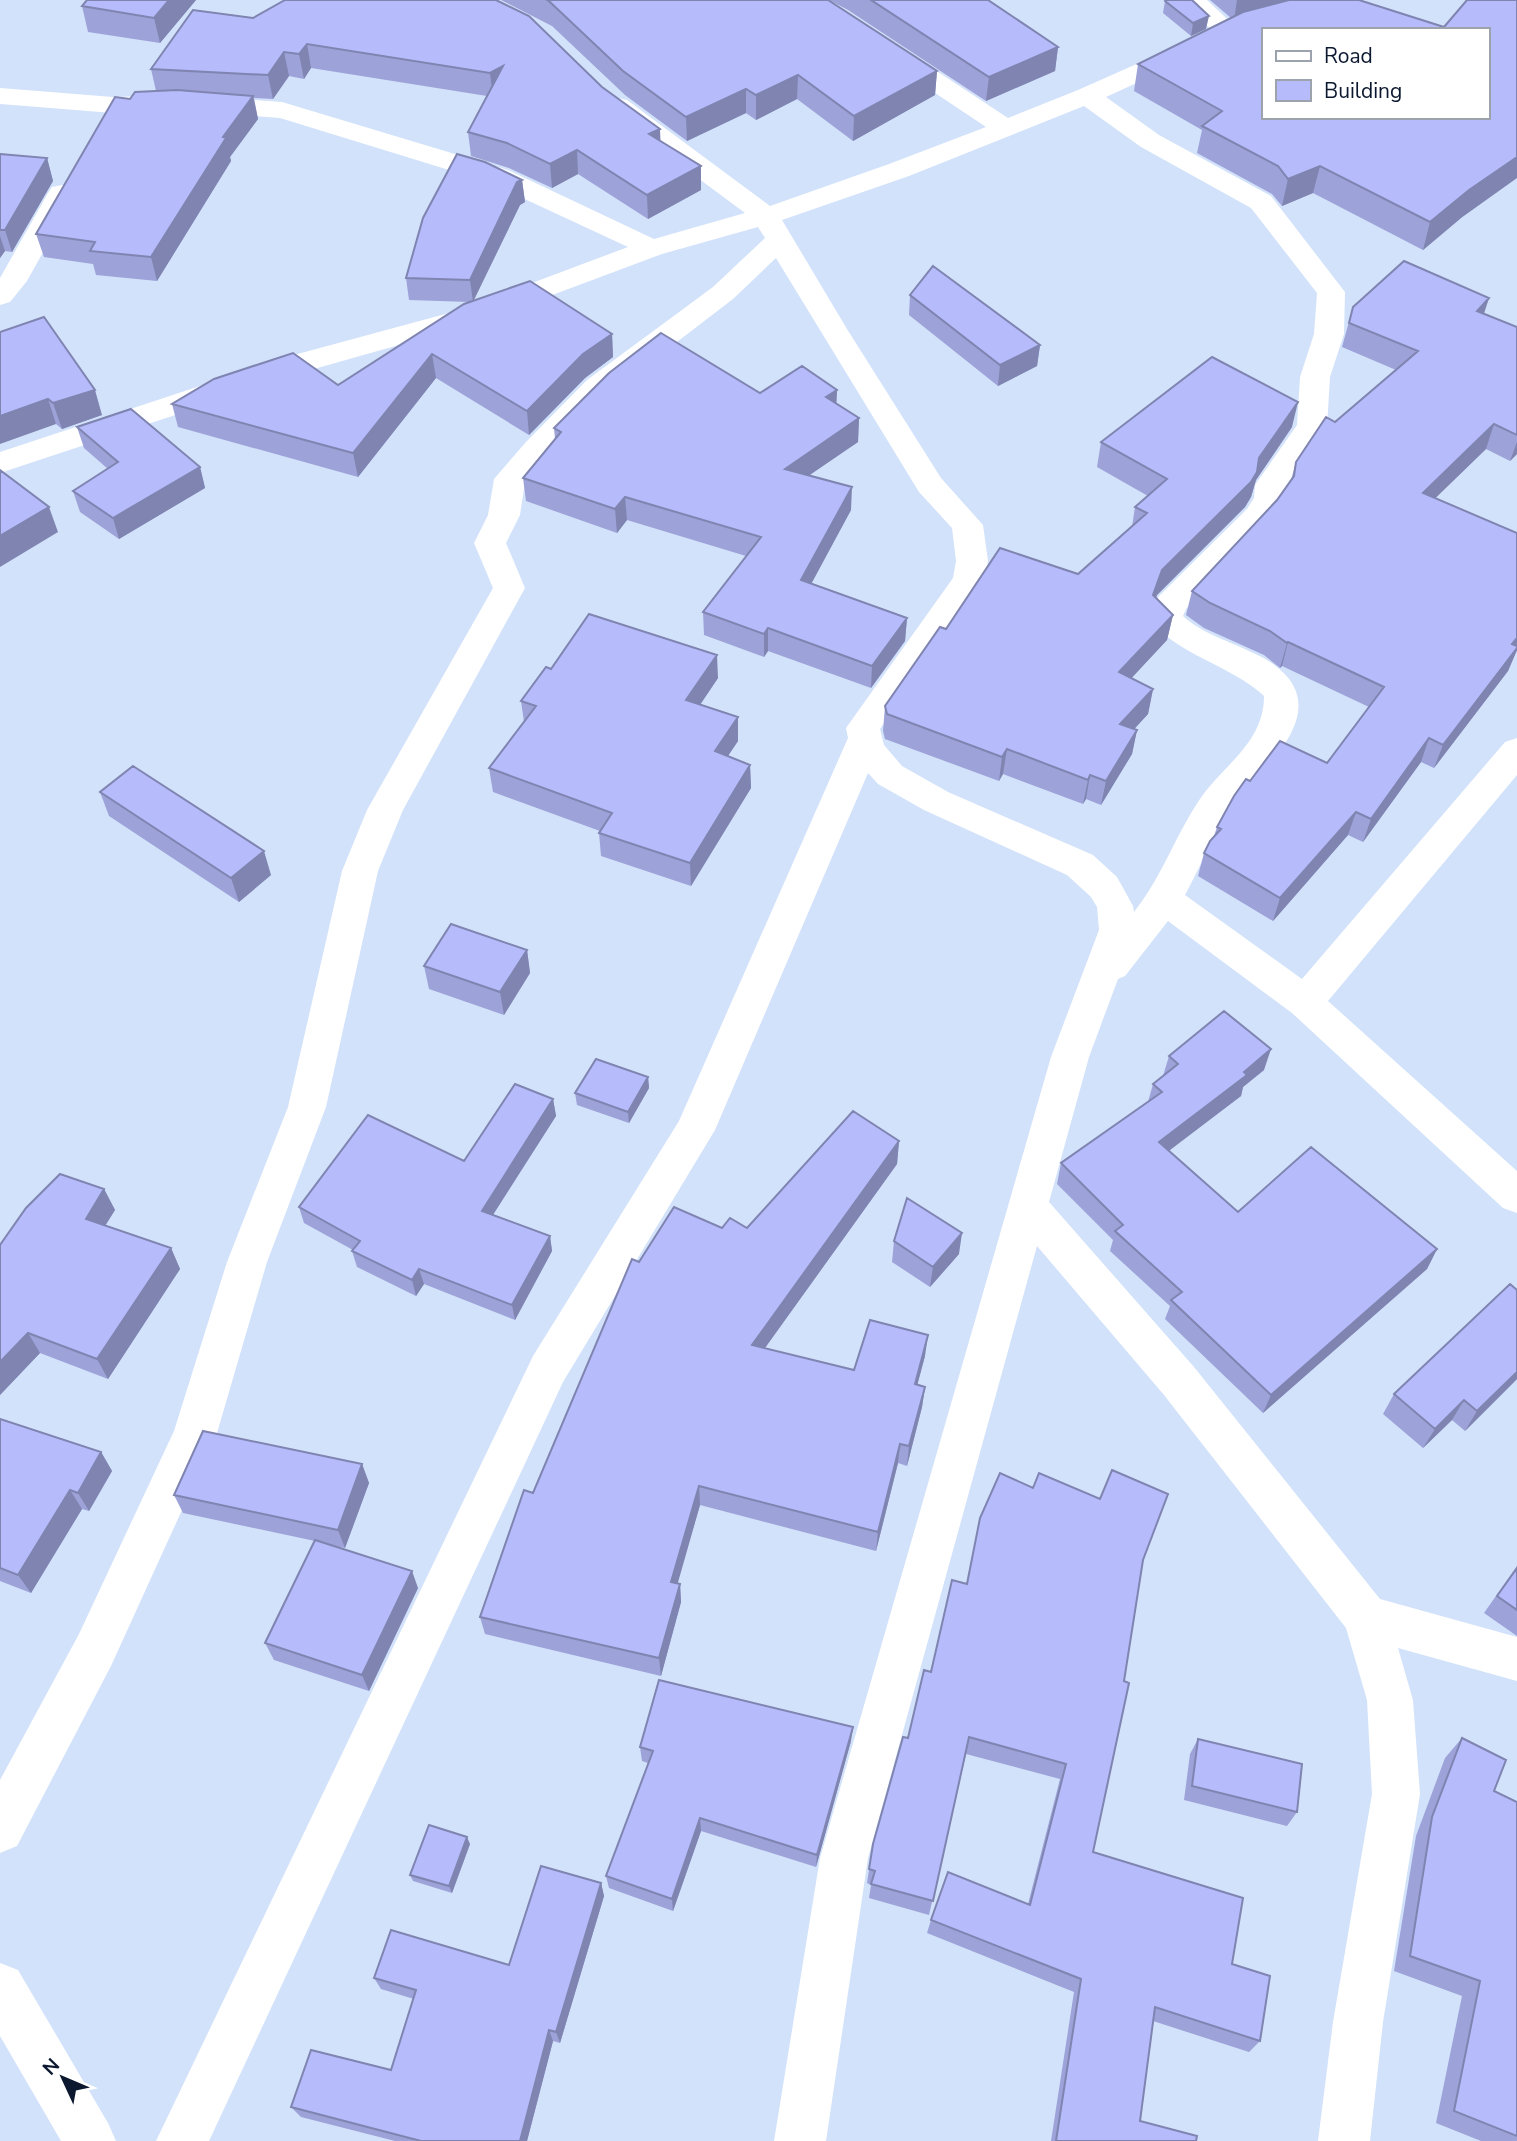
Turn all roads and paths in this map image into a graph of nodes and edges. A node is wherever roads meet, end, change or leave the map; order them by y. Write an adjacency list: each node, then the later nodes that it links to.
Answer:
1 (806, 0): 6 (street)
2 (1192, 0): 5 (street)
3 (590, 78): 8 (street)
4 (0, 96): 9 (street)
5 (1087, 96): 6 (street); 14 (street)
6 (1007, 129): 8 (street)
7 (73, 175): 10 (street)
8 (772, 228): 9 (street); 12 (street); 21 (street)
9 (652, 248): 11 (street)
10 (0, 296)
11 (0, 463)
12 (865, 739): 15 (street); 24 (street)
13 (1517, 751): 16 (street)
14 (1165, 899): 15 (street); 16 (street)
15 (1096, 987): 18 (street)
16 (1305, 1002): 17 (street)
17 (1517, 1196)
18 (1028, 1206): 19 (street); 25 (street)
19 (1366, 1617): 20 (street); 26 (street)
20 (1517, 1658)
21 (0, 1829)
22 (0, 1988): 23 (street)
23 (90, 2141)
24 (182, 2141)
25 (800, 2141)
26 (1344, 2141)

